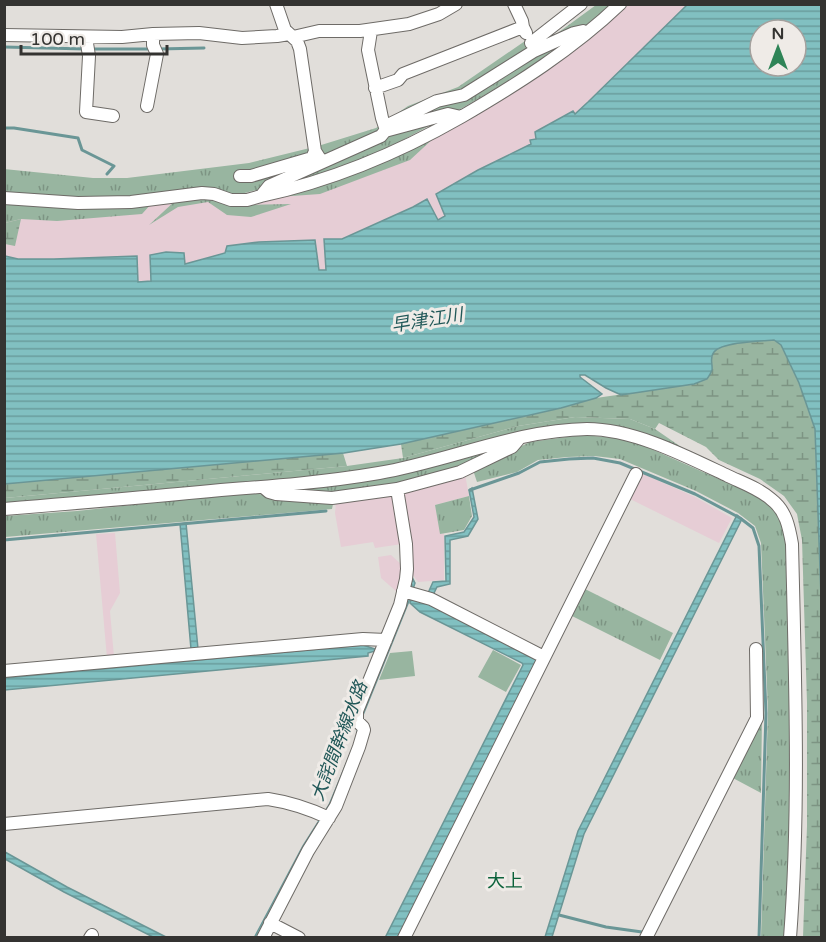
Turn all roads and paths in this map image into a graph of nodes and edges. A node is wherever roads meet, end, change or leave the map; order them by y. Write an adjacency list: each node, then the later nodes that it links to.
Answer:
1 (276, 4): 10 (street)
2 (456, 4): 7 (street)
3 (514, 4): 6 (street)
4 (581, 4): 13 (street)
5 (620, 4): 8 (street)
6 (523, 27): 13 (street); 14 (street)
7 (371, 30): 10 (street); 14 (street)
8 (590, 30): 13 (street); 17 (street)
9 (4, 35): 12 (street)
10 (291, 36): 11 (street); 19 (street)
11 (154, 43): 12 (street); 15 (street)
12 (87, 44): 16 (street)
13 (533, 47): 18 (street)
14 (375, 88): 18 (street)
15 (147, 106)
16 (114, 116)
17 (461, 117): 18 (street); 22 (street)
18 (385, 129): 20 (street)
19 (315, 151): 20 (street); 21 (street)
20 (322, 162): 22 (street)
21 (240, 176)
22 (261, 196): 23 (street)
23 (4, 198)
24 (521, 437): 26 (street); 27 (street); 41 (street)
25 (636, 474): 32 (street)
26 (263, 487): 27 (street); 28 (street)
27 (397, 489): 29 (street)
28 (4, 508)
29 (407, 585): 30 (street); 32 (street)
30 (386, 640): 33 (street); 34 (street)
31 (756, 649): 40 (street)
32 (544, 657): 39 (street)
33 (4, 672)
34 (325, 816): 35 (street); 36 (street)
35 (4, 824)
36 (270, 923): 37 (street); 38 (street)
37 (262, 938)
38 (299, 938)
39 (404, 938)
40 (646, 938)
41 (790, 938)

